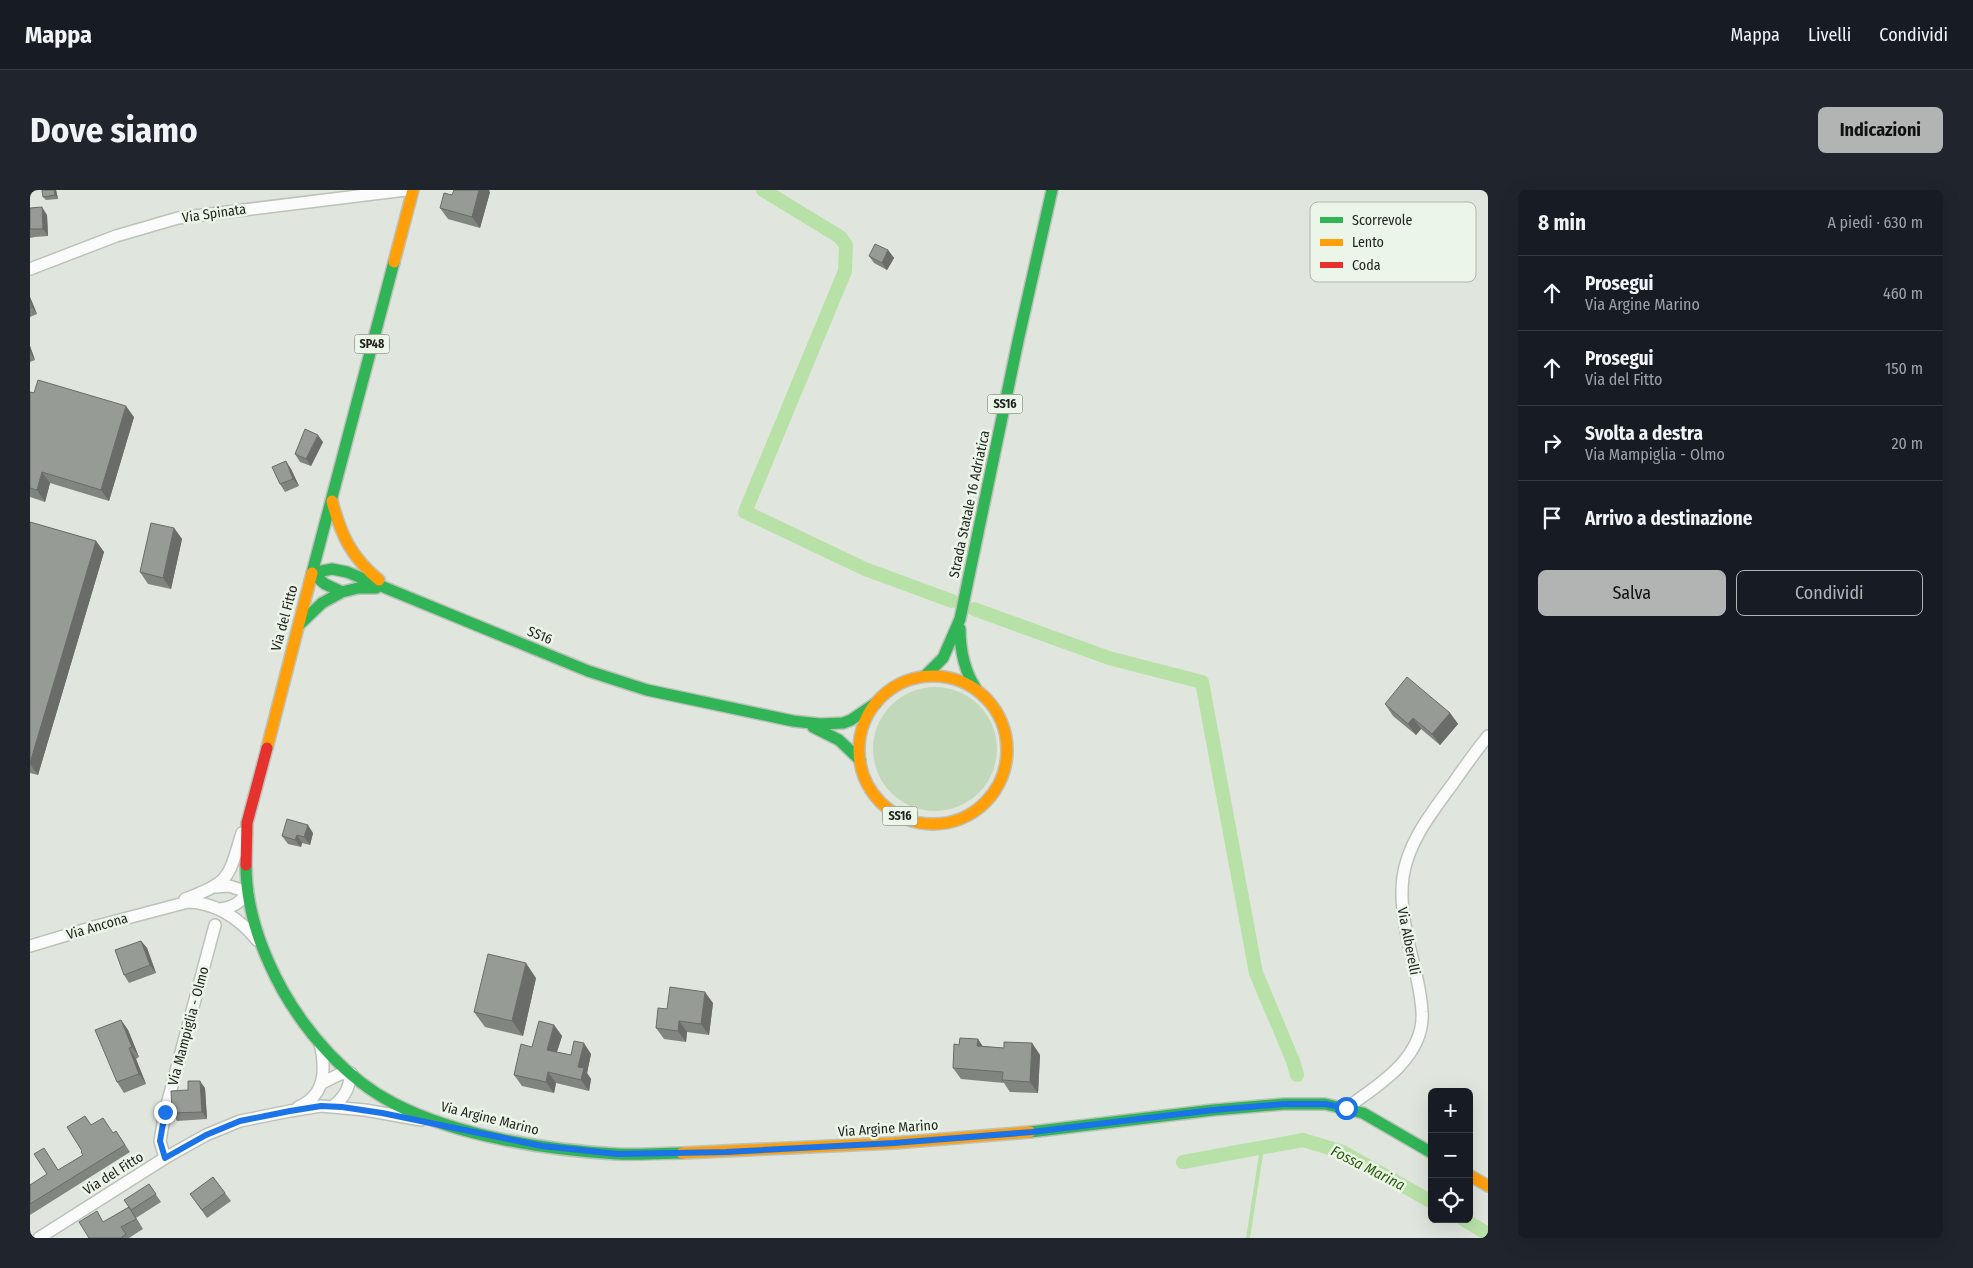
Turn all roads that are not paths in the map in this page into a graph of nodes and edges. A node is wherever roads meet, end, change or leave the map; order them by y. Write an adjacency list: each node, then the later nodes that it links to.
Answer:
1 (406, 190): 4 (street, Via Spinata)
2 (413, 190): 5 (main road, Via del Fitto / SP48)
3 (1052, 190): 9 (main road, Strada Statale 16 Adriatica / SS16)
4 (30, 270)
5 (331, 498): 6 (main road, Via del Fitto / SP48); 8 (main road, SS16)
6 (312, 573): 7 (main road); 8 (main road, SS16); 10 (main road, Via del Fitto / SP48)
7 (342, 592): 8 (main road, SS16); 10 (main road, SS16)
8 (396, 593): 14 (main road, SS16)
9 (960, 619): 11 (main road, Strada Statale 16 Adriatica); 12 (main road, Strada Statale 16 Adriatica)
10 (297, 627): 17 (main road, Via del Fitto / SP48)
11 (925, 676): 12 (main road, Strada Statale 16 Adriatica / SS16); 13 (main road, Strada Statale 16 Adriatica / SS16)
12 (976, 689): 16 (main road, Strada Statale 16 Adriatica / SS16)
13 (876, 703): 14 (main road, SS16); 16 (main road, Strada Statale 16 Adriatica / SS16)
14 (794, 721): 16 (main road, SS16)
15 (1488, 736): 29 (street, Via Alberelli)
16 (860, 760)
17 (247, 823): 18 (street, Via Ancona); 19 (main road, Via del Fitto / SP48)
18 (213, 888): 19 (street, Via Ancona); 20 (street, Via Ancona)
19 (248, 892): 21 (street); 24 (main road, Via del Fitto / SP48)
20 (165, 907): 21 (street, Via Ancona); 23 (street, Via Ancona)
21 (219, 909): 24 (street, Via Ancona)
22 (215, 924): 33 (street, Via Mampiglia - Olmo)
23 (30, 946)
24 (262, 948): 25 (main road, Via del Fitto / SP48)
25 (320, 1043): 26 (main road, Via del Fitto / SP48); 27 (street)
26 (350, 1073): 27 (street); 28 (street); 31 (main road, Via Argine Marino / SP48)
27 (322, 1083): 30 (street, Via del Fitto)
28 (332, 1107): 30 (street, Via del Fitto); 31 (street, Via del Fitto)
29 (1346, 1108): 31 (main road, Via Argine Marino / SP48); 32 (main road, Via Argine Marino / SP48)
30 (290, 1111): 33 (street, Via del Fitto)
31 (447, 1125)
32 (1428, 1151)
33 (165, 1158): 36 (street, Via del Fitto)
34 (1473, 1177): 35 (main road)
35 (1488, 1186)
36 (39, 1238)

